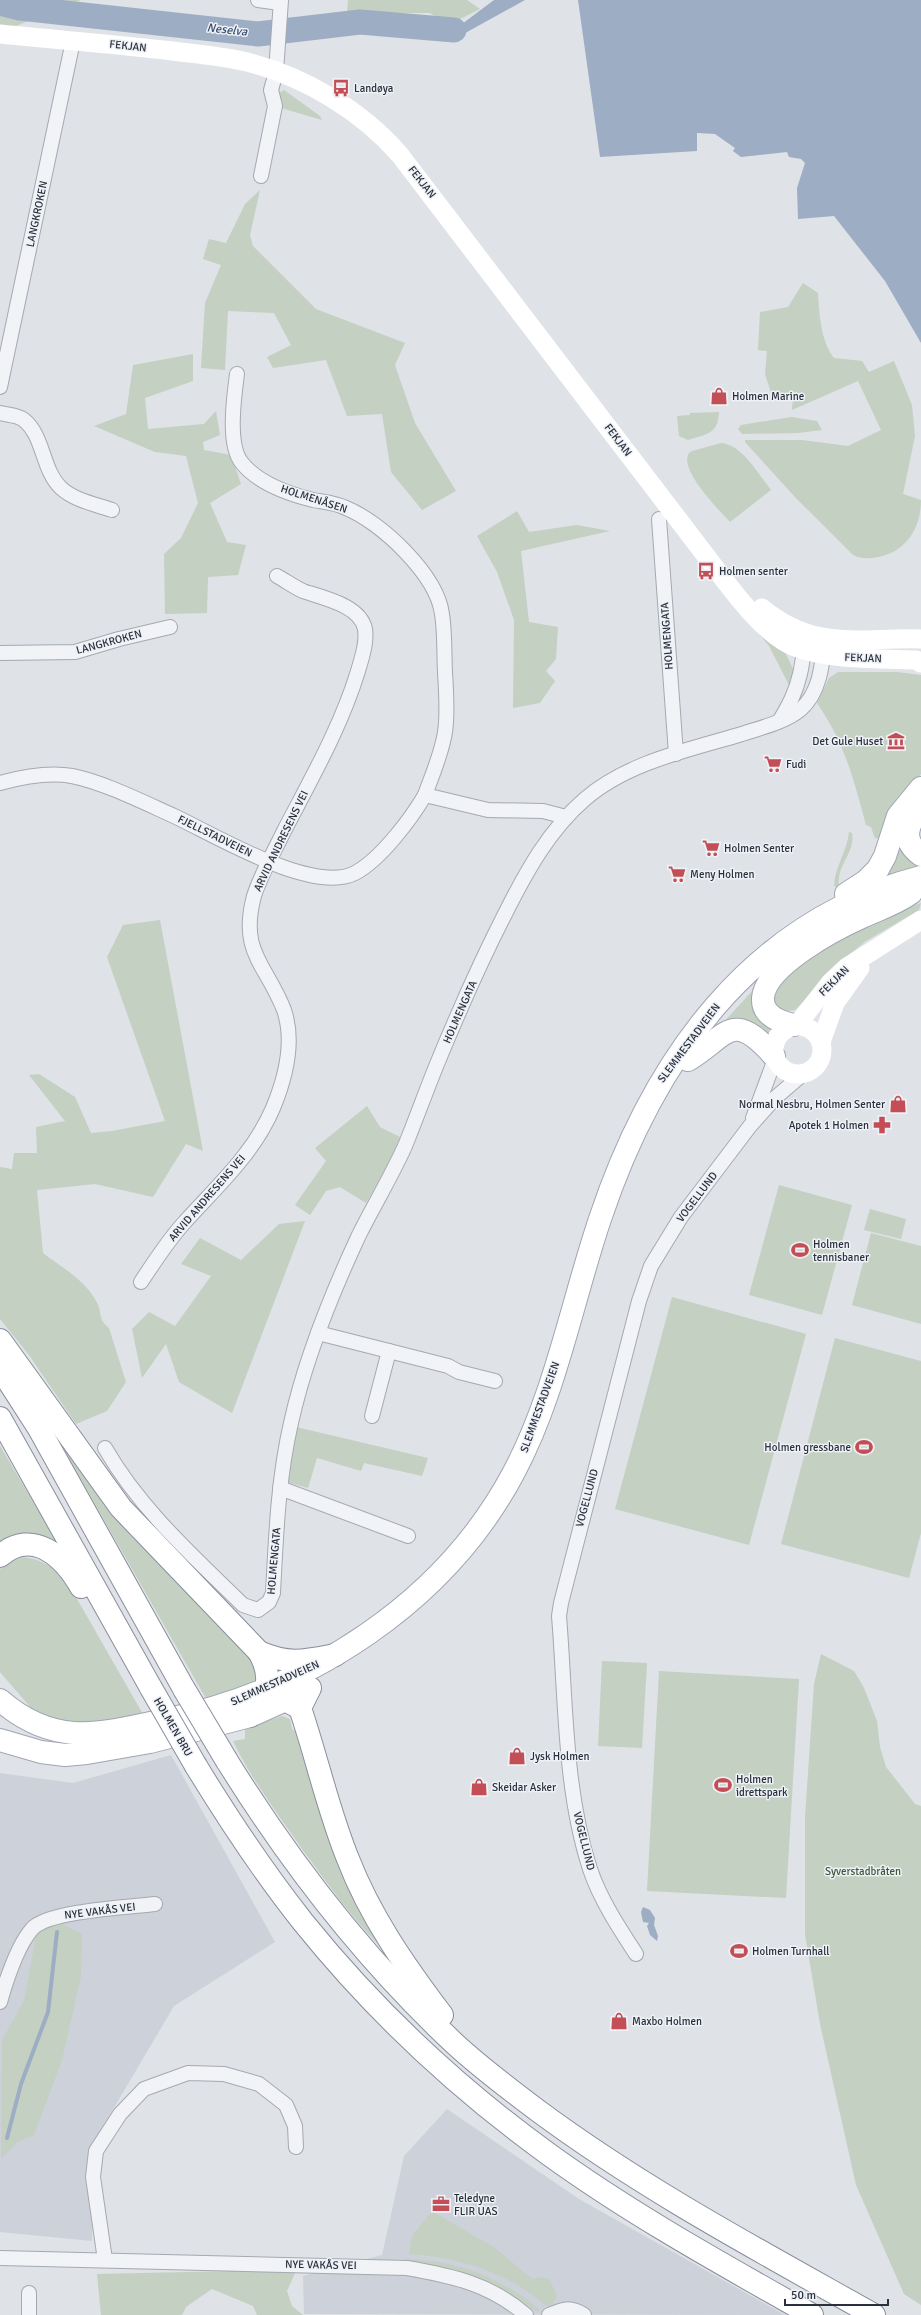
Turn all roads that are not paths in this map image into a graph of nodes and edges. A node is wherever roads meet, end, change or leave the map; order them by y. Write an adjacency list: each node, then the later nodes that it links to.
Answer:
1 (258, 0): 2 (street)
2 (280, 6): 5 (street)
3 (0, 34): 4 (main road, FEKJAN)
4 (73, 41): 5 (main road, FEKJAN); 8 (street, LANGKROKEN)
5 (276, 72): 6 (street); 15 (main road, FEKJAN)
6 (261, 176)
7 (237, 374): 22 (street, HOLMENÅSEN)
8 (0, 387)
9 (0, 413): 10 (street)
10 (112, 510)
11 (659, 519): 19 (street, HOLMENGATA)
12 (278, 576): 26 (street, ARVID ANDRESENS VEI)
13 (170, 627): 16 (street, LANGKROKEN)
14 (921, 639): 15 (main road, FEKJAN)
15 (815, 644): 17 (main road, FEKJAN); 18 (street); 18 (street, HOLMENGATA)
16 (0, 653)
17 (921, 663)
18 (780, 720): 19 (street, HOLMENGATA)
19 (676, 754): 24 (street, HOLMENGATA)
20 (0, 783): 26 (street, FJELLSTADVEIEN)
21 (921, 788): 29 (main road)
22 (426, 795): 24 (street); 26 (street, FJELLSTADVEIEN)
23 (921, 807): 25 (main road)
24 (566, 817): 38 (street, HOLMENGATA)
25 (921, 856)
26 (269, 863): 37 (street, ARVID ANDRESENS VEI)
27 (918, 887): 29 (main road, SLEMMESTADVEIEN); 31 (main road); 34 (main road, SLEMMESTADVEIEN)
28 (921, 920): 30 (main road, FEKJAN)
29 (807, 926): 50 (main road, SLEMMESTADVEIEN)
30 (880, 947): 31 (main road, FEKJAN); 32 (main road, FEKJAN)
31 (796, 1025): 32 (main road); 33 (main road)
32 (822, 1042): 35 (main road)
33 (775, 1057): 34 (main road); 35 (main road); 36 (street, VOGELLUND)
34 (688, 1060): 54 (main road, SLEMMESTADVEIEN)
35 (803, 1074): 36 (street, VOGELLUND)
36 (750, 1126): 58 (street, VOGELLUND)
37 (141, 1282)
38 (318, 1333): 40 (street); 46 (street, HOLMENGATA)
39 (0, 1340): 49 (main road)
40 (389, 1351): 42 (street); 43 (street)
41 (0, 1368): 60 (main road, bridge)
42 (495, 1381)
43 (372, 1416)
44 (0, 1418): 51 (main road)
45 (105, 1448): 46 (street, HOLMENGATA)
46 (280, 1488): 47 (street)
47 (408, 1536)
48 (0, 1556): 51 (main road)
49 (259, 1652): 50 (main road); 52 (main road)
50 (335, 1655): 52 (main road, SLEMMESTADVEIEN)
51 (151, 1688): 69 (main road, HOLMEN BRU, bridge)
52 (265, 1690): 53 (main road, SLEMMESTADVEIEN); 54 (main road); 55 (main road)
53 (0, 1700)
54 (293, 1705): 55 (main road, SLEMMESTADVEIEN); 60 (main road)
55 (250, 1716): 56 (main road, SLEMMESTADVEIEN)
56 (0, 1740)
57 (155, 1904): 59 (street, NYE VAKÅS VEI)
58 (636, 1954)
59 (0, 2002)
60 (456, 2045): 70 (main road)
61 (296, 2147): 63 (street)
62 (0, 2258): 63 (street, NYE VAKÅS VEI)
63 (105, 2260): 66 (street, NYE VAKÅS VEI)
64 (29, 2293): 65 (street)
65 (29, 2315)
66 (526, 2315)
67 (548, 2315): 68 (street)
68 (584, 2315)
69 (812, 2315)
70 (874, 2315)

